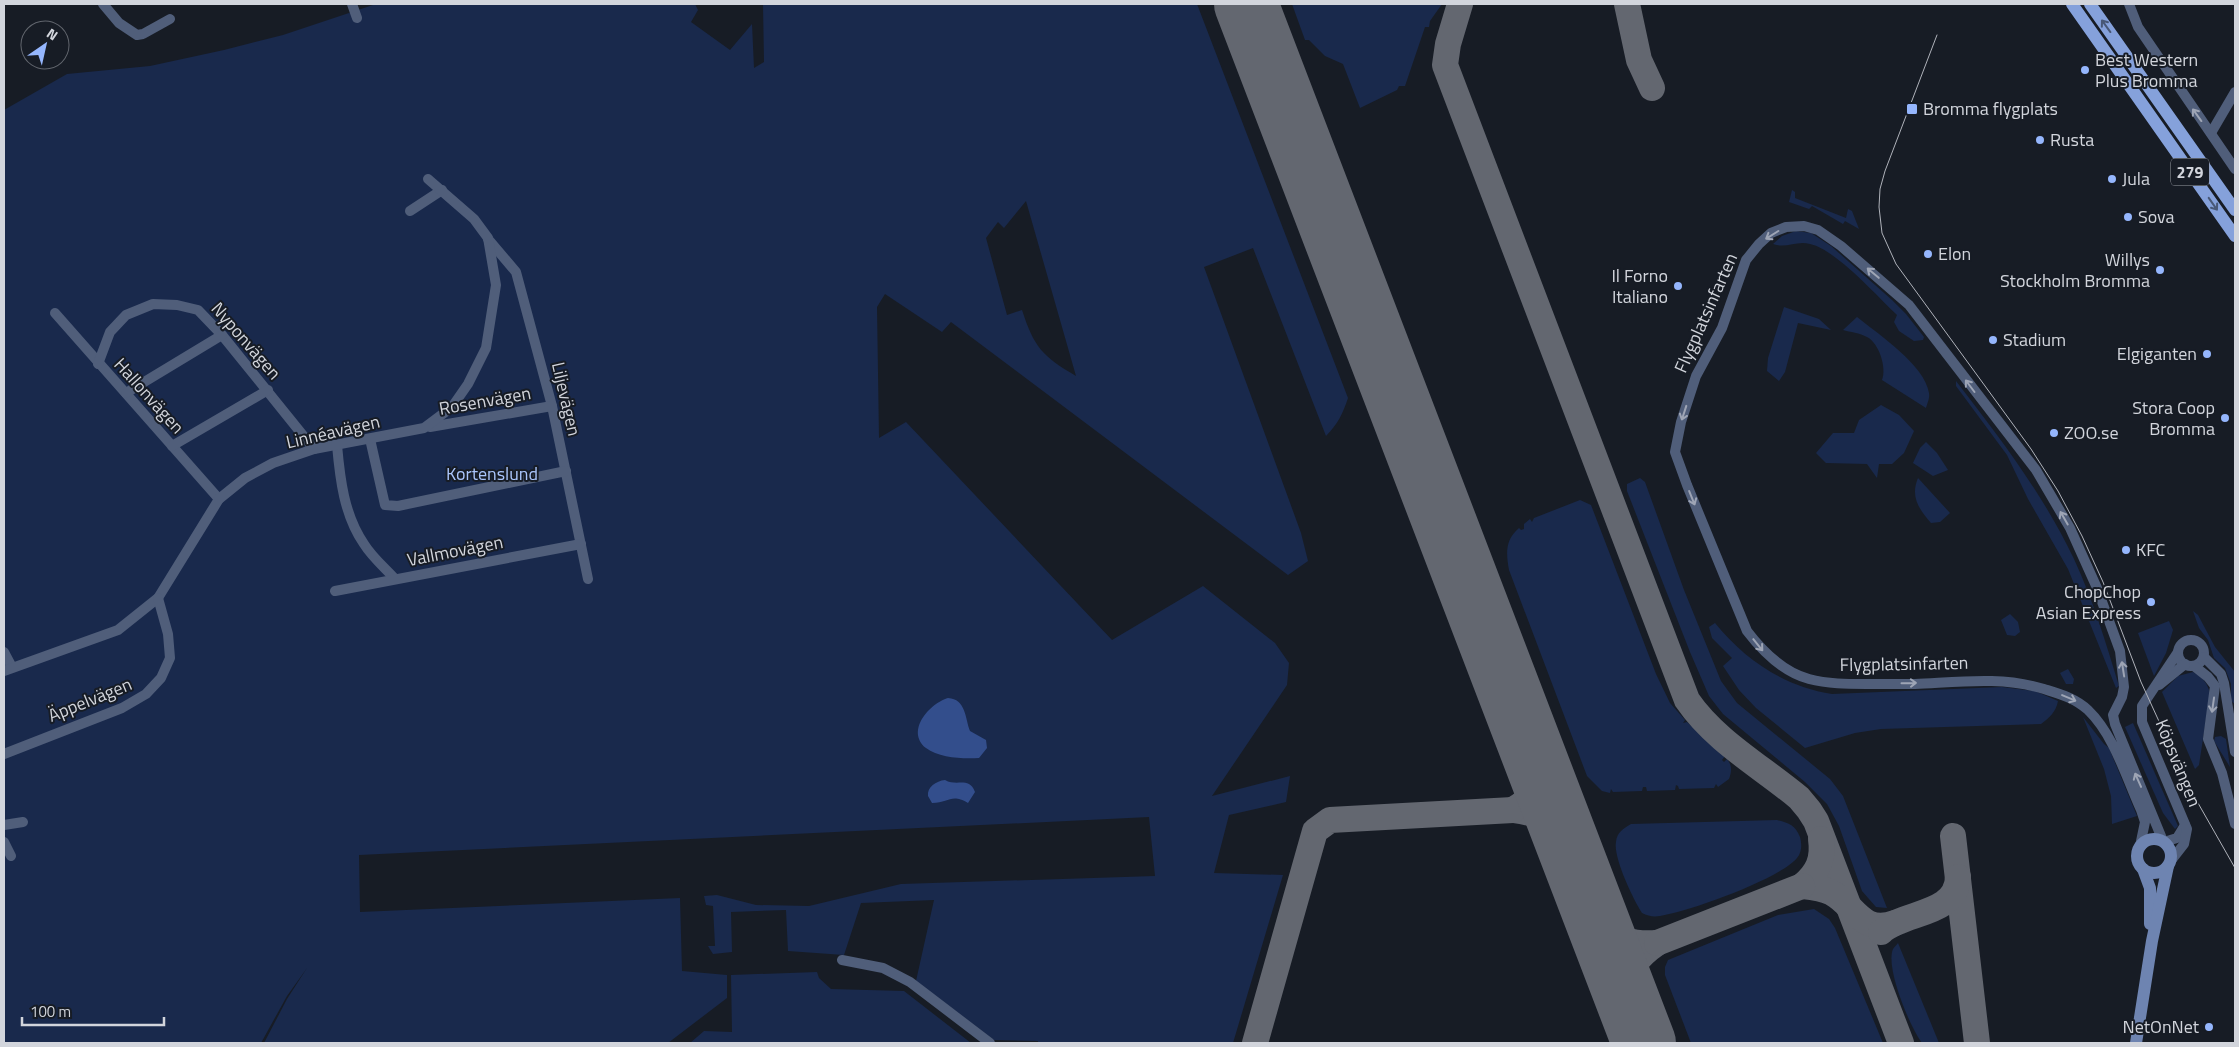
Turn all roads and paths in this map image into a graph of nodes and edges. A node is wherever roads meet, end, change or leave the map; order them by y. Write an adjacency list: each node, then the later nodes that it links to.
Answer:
1 (103, 4): 7 (street)
2 (352, 4): 6 (street)
3 (2072, 4): 10 (main road)
4 (2090, 4): 9 (main road, 279, one-way to 4)
5 (2129, 4): 11 (street, one-way to 5)
6 (357, 18)
7 (170, 19)
8 (2235, 92): 11 (street)
9 (2157, 98): 10 (main road); 15 (main road, 279)
10 (2144, 107): 17 (main road, 279, one-way to 17)
11 (2211, 133): 12 (street)
12 (2235, 169)
13 (428, 179): 14 (street, Linnéavägen)
14 (442, 190): 16 (street); 18 (street, Linnéavägen)
15 (2235, 210)
16 (410, 211)
17 (2235, 236)
18 (488, 238): 24 (street, Liljevägen); 25 (street, Linnéavägen)
19 (54, 313): 21 (street, Hallonvägen)
20 (222, 335): 21 (street, Nyponvägen); 22 (street, Nyponvägen); 23 (street)
21 (98, 364): 23 (street, Hallonvägen)
22 (268, 390): 28 (street); 29 (street, Nyponvägen)
23 (126, 393): 28 (street, Hallonvägen)
24 (552, 406): 25 (street, Rosenvägen); 30 (street, Liljevägen)
25 (424, 428): 26 (street, Linnéavägen)
26 (370, 439): 27 (street, Linnéavägen); 30 (street)
27 (337, 445): 29 (street, Linnéavägen); 33 (street)
28 (172, 446): 31 (street, Hallonvägen)
29 (314, 449): 31 (street, Linnéavägen)
30 (566, 471): 32 (street, Liljevägen)
31 (219, 499): 36 (street, Linnéavägen)
32 (581, 544): 33 (street, Vallmovägen); 34 (street, Liljevägen)
33 (395, 579): 35 (street, Vallmovägen)
34 (588, 579)
35 (335, 591)
36 (158, 598): 41 (street, Linnéavägen); 44 (street, Äppelvägen)
37 (4, 652): 41 (street)
38 (2178, 652): 39 (street); 40 (street); 42 (street, Köpsvängen)
39 (2204, 656): 40 (street); 43 (street)
40 (2190, 665): 42 (street, Köpsvängen); 47 (street, Köpsvängen, one-way to 47)
41 (8, 669)
42 (2156, 687): 46 (street, Köpsvängen)
43 (2235, 752)
44 (4, 754)
45 (23, 822): 48 (street)
46 (2185, 824): 50 (street, Köpsvängen); 53 (street, Köpsvängen)
47 (2235, 824)
48 (4, 825)
49 (4, 842): 52 (street)
50 (2164, 842): 51 (street); 51 (street, Flygplatsinfarten, one-way to 51); 53 (street)
51 (2140, 846): 54 (street)
52 (11, 856)
53 (2169, 864): 54 (street); 55 (street)
54 (2142, 869): 55 (street)
55 (2152, 941): 58 (street)
56 (842, 960): 57 (street)
57 (990, 1043)
58 (2136, 1043)

